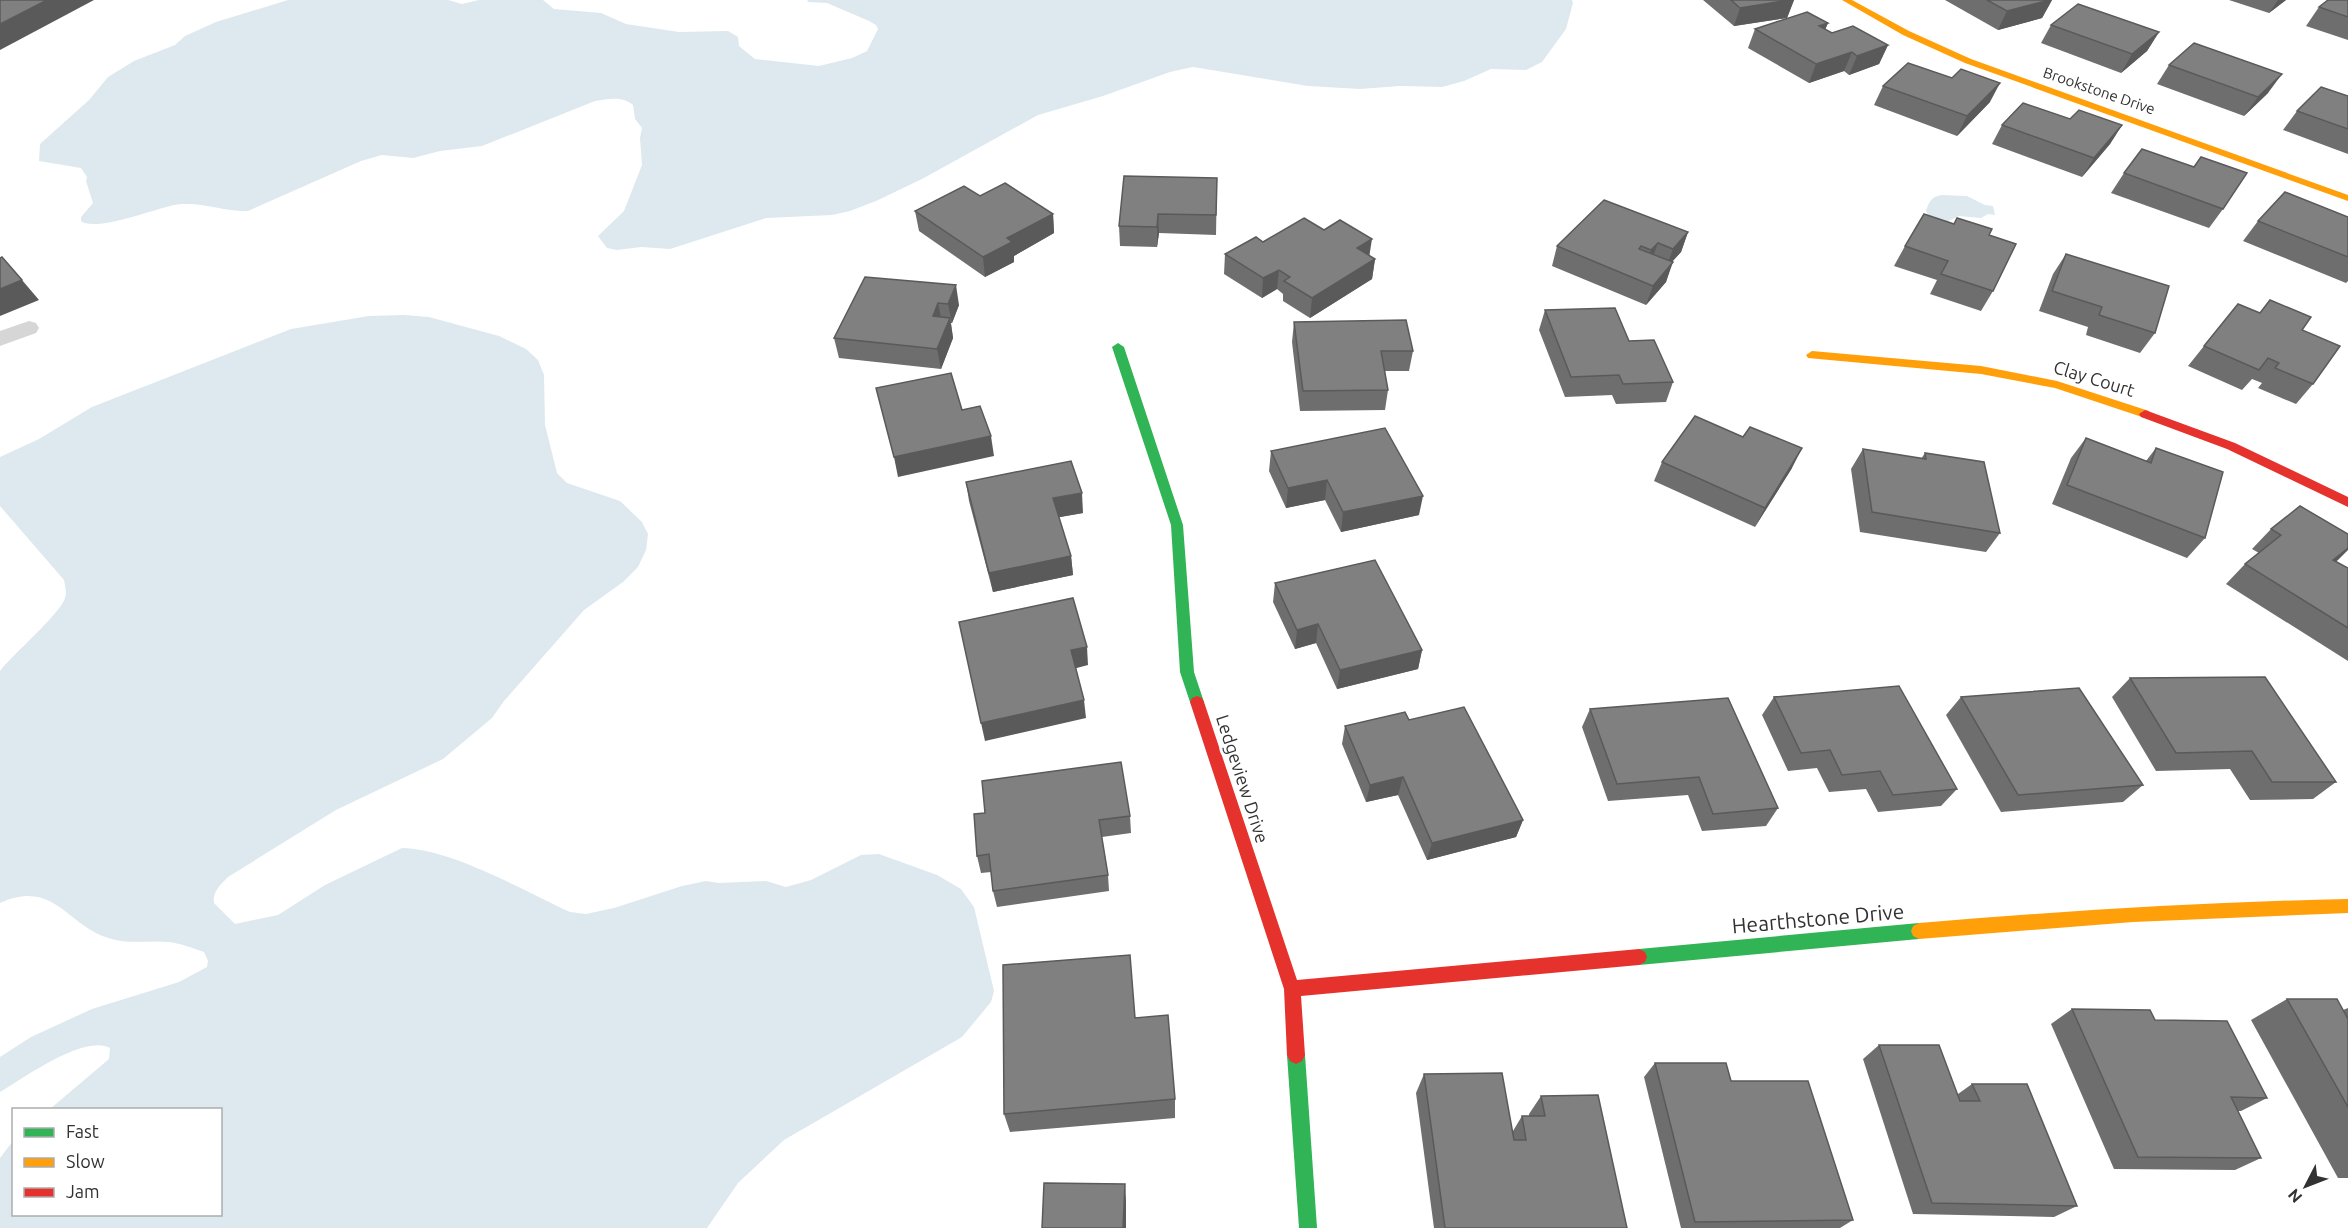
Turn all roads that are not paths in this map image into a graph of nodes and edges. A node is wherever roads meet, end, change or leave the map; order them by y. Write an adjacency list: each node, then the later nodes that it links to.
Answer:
1 (1846, 0): 2 (street, Brookstone Drive)
2 (2348, 198)
3 (29, 328): 4 (lane)
4 (0, 339)
5 (1118, 347): 9 (street, Ledgeview Drive)
6 (1812, 355): 7 (street, Clay Court)
7 (2348, 502)
8 (2348, 906): 9 (street, Hearthstone Drive)
9 (1292, 989): 10 (street, Ledgeview Drive)
10 (1308, 1228)

